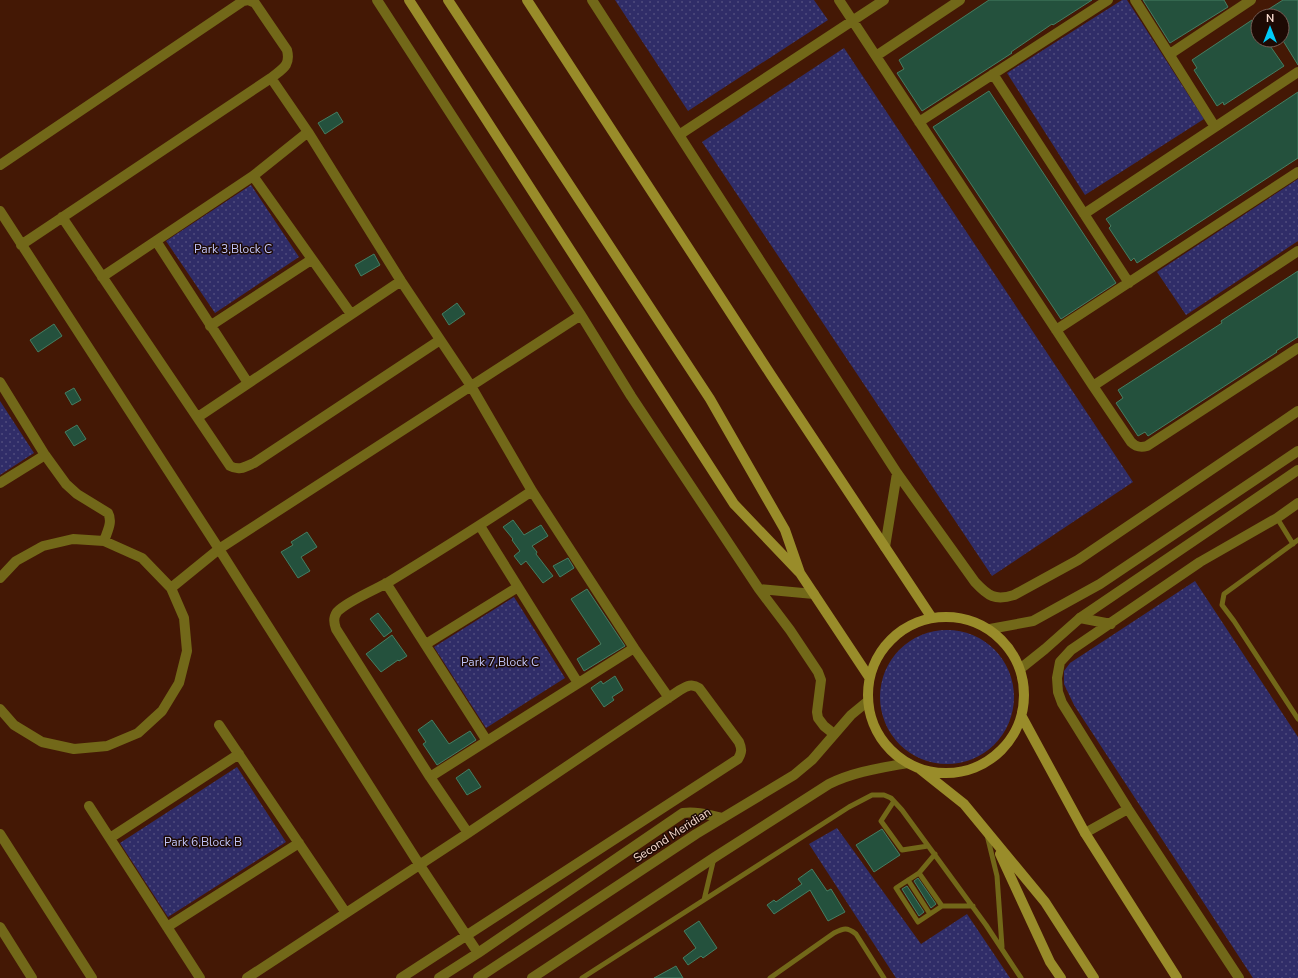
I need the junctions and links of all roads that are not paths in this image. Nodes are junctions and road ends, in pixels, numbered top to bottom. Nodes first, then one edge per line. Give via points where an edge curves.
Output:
1 (377, 0) edge
2 (409, 0) edge
3 (448, 0) edge
4 (527, 0) edge
5 (592, 0) edge
6 (839, 0) edge
7 (884, 0) edge
8 (960, 0) edge
9 (1108, 0) edge
10 (1135, 0) edge
11 (1251, 0) edge
12 (1239, 3) edge
13 (853, 21) junction
14 (1170, 54) junction
15 (876, 56) junction
16 (1298, 72) edge
17 (993, 74) junction
18 (271, 78) junction
19 (919, 122) junction
20 (1215, 127) junction
21 (308, 132) junction
22 (679, 135) junction
23 (0, 165) edge
24 (1298, 172) edge
25 (253, 176) junction
26 (0, 211) edge
27 (1084, 214) junction
28 (62, 217) junction
29 (156, 241) junction
30 (21, 245) junction
31 (1298, 251) edge
32 (311, 260) junction
33 (102, 277) junction
34 (401, 281) junction
35 (1129, 282) junction
36 (350, 314) junction
37 (581, 315) junction
38 (210, 326) junction
39 (1056, 330) junction
40 (440, 340) junction
41 (1298, 348) edge
42 (0, 382) edge
43 (248, 383) junction
44 (471, 386) junction
45 (1093, 386) junction
46 (1298, 410) edge
47 (198, 417) junction
48 (1298, 451) edge
49 (45, 455) junction
50 (1298, 470) edge
51 (898, 473) junction
52 (0, 483) edge
53 (532, 491) junction
54 (1298, 503) edge
55 (1277, 518) junction
56 (480, 526) junction
57 (1298, 540) edge
58 (104, 541) junction
59 (1293, 544) junction
60 (885, 547) junction
61 (219, 549) junction
62 (800, 573) junction
63 (0, 578) edge
64 (386, 583) junction
65 (518, 587) junction
66 (171, 588) junction
67 (759, 589) junction
68 (814, 594) junction
69 (932, 618) junction
70 (1080, 618) junction
71 (1111, 624) junction
72 (990, 630) junction
73 (426, 644) junction
74 (634, 648) junction
75 (1020, 669) junction
76 (869, 677) junction
77 (578, 683) junction
78 (669, 698) junction
79 (868, 701) junction
80 (0, 709) edge
81 (1022, 717) junction
82 (1298, 719) edge
83 (219, 725) dead end
84 (834, 734) junction
85 (487, 741) junction
86 (239, 754) junction
87 (907, 763) junction
88 (919, 768) junction
89 (430, 777) junction
90 (894, 801) junction
91 (89, 806) dead end
92 (1128, 809) junction
93 (722, 818) junction
94 (985, 830) junction
95 (468, 833) junction
96 (1084, 833) junction
97 (0, 834) edge
98 (110, 838) junction
99 (994, 841) junction
100 (299, 843) junction
101 (928, 846) junction
102 (934, 854) junction
103 (715, 857) junction
104 (419, 864) junction
105 (919, 873) junction
106 (908, 880) junction
107 (704, 900) junction
108 (942, 906) junction
109 (973, 906) junction
110 (346, 913) junction
111 (930, 914) junction
112 (0, 927) edge
113 (167, 927) junction
114 (467, 936) junction
115 (1002, 948) junction
116 (478, 954) junction
117 (32, 978) edge
118 (92, 978) edge
119 (200, 978) edge
120 (247, 978) edge
121 (401, 978) edge
122 (439, 978) edge
123 (478, 978) edge
124 (532, 978) edge
125 (582, 978) edge
126 (770, 978) edge
127 (884, 978) edge
128 (1021, 978) edge
129 (1061, 978) edge
130 (1094, 978) edge
131 (1177, 978) edge
132 (1239, 978) edge

1 - 37 street
2 - 62 main road via 734,504
3 - 62 main road via 710,399 785,530
4 - 60 main road via 770,375
5 - 22 street
6 - 13 street
7 - 13 street
8 - 15 street
9 - 17 street
10 - 14 street
11 - 12 street
12 - 14 street
13 - 15 street
13 - 22 street
14 - 20 street
15 - 19 street
16 - 20 street
17 - 19 street
17 - 27 street
18 - 21 street
18 - 23 street via 285,66 289,58 287,50 255,3 243,1
18 - 28 street
19 - 39 street
20 - 27 street
21 - 25 street
21 - 34 street
22 - 51 street
24 - 35 street
25 - 29 street
25 - 32 street
26 - 30 street
27 - 35 street
28 - 30 street
28 - 33 street
29 - 33 street
29 - 38 street
30 - 61 street
31 - 45 street
32 - 36 street
32 - 38 street
33 - 47 street
34 - 36 street
34 - 40 street
35 - 39 street
36 - 43 street
37 - 44 street
37 - 67 street via 631,396
38 - 43 street
39 - 45 street
40 - 44 street
40 - 47 street via 254,463 239,469 230,466
41 - 45 street via 1141,448 1131,442
42 - 49 street
43 - 47 street
44 - 53 street
44 - 61 street
46 - 51 street via 1078,560 1004,598 994,598 975,582
48 - 72 street via 1100,584 1033,620
49 - 52 street
49 - 58 street via 66,484 108,513 110,522
50 - 70 street
51 - 60 street
53 - 56 street
53 - 74 street
54 - 55 street
55 - 59 lane
55 - 71 street via 1200,562
56 - 64 street
56 - 65 street
57 - 59 lane
58 - 63 street via 73,539 43,546 16,561
58 - 66 street via 142,558
59 - 82 lane via 1224,594 1222,605
60 - 69 main road
61 - 66 street
61 - 104 street
62 - 68 main road
64 - 73 street
64 - 89 street via 342,608 333,622
65 - 73 street
65 - 77 street
66 - 80 street via 184,618 187,651 179,683 162,711 138,733 107,746 74,749 42,742 14,725
67 - 68 street
67 - 84 street via 818,672 821,680 816,712 824,726
68 - 76 main road
69 - 72 main road via 952,617 973,621
69 - 76 main road via 912,624 888,642 877,658
70 - 71 street
70 - 75 street
71 - 92 street via 1071,650 1060,662 1058,692 1062,703
72 - 75 main road via 1010,649
73 - 85 street
74 - 77 street
74 - 78 street
75 - 81 main road via 1024,684
76 - 79 main road
77 - 85 street
78 - 95 street
78 - 114 street via 688,685 700,688 739,742 742,753 738,759
79 - 84 street, Second Meridian
79 - 87 main road via 876,731 884,743
81 - 88 main road via 1008,746 992,760 970,769 946,773
81 - 96 main road
83 - 86 street
84 - 93 street, Second Meridian via 805,767
85 - 89 street
86 - 98 street
86 - 100 street
87 - 88 main road
87 - 103 street via 842,777
88 - 94 main road via 964,804
89 - 95 street
90 - 101 lane
90 - 101 lane via 881,821 902,850
90 - 107 lane via 872,794
91 - 98 street
92 - 96 street
92 - 132 street
93 - 116 street via 700,813 683,813
93 - 123 street, Second Meridian
94 - 99 main road
94 - 115 lane via 997,876
95 - 104 street
96 - 131 main road
97 - 118 street
98 - 113 street
99 - 129 main road via 1050,962
99 - 130 main road via 1045,902
100 - 110 street
100 - 113 street
101 - 102 lane
102 - 105 lane
102 - 109 lane
103 - 107 lane
103 - 124 street
104 - 110 street
104 - 114 street
105 - 106 lane
105 - 108 lane
106 - 111 lane
106 - 111 lane via 896,888 918,922
107 - 125 lane
108 - 109 lane
108 - 111 lane
109 - 115 lane
110 - 120 street
112 - 117 street
113 - 119 street
114 - 116 street
114 - 121 street
115 - 128 lane
116 - 122 street
126 - 127 lane via 842,929 849,929 856,934

